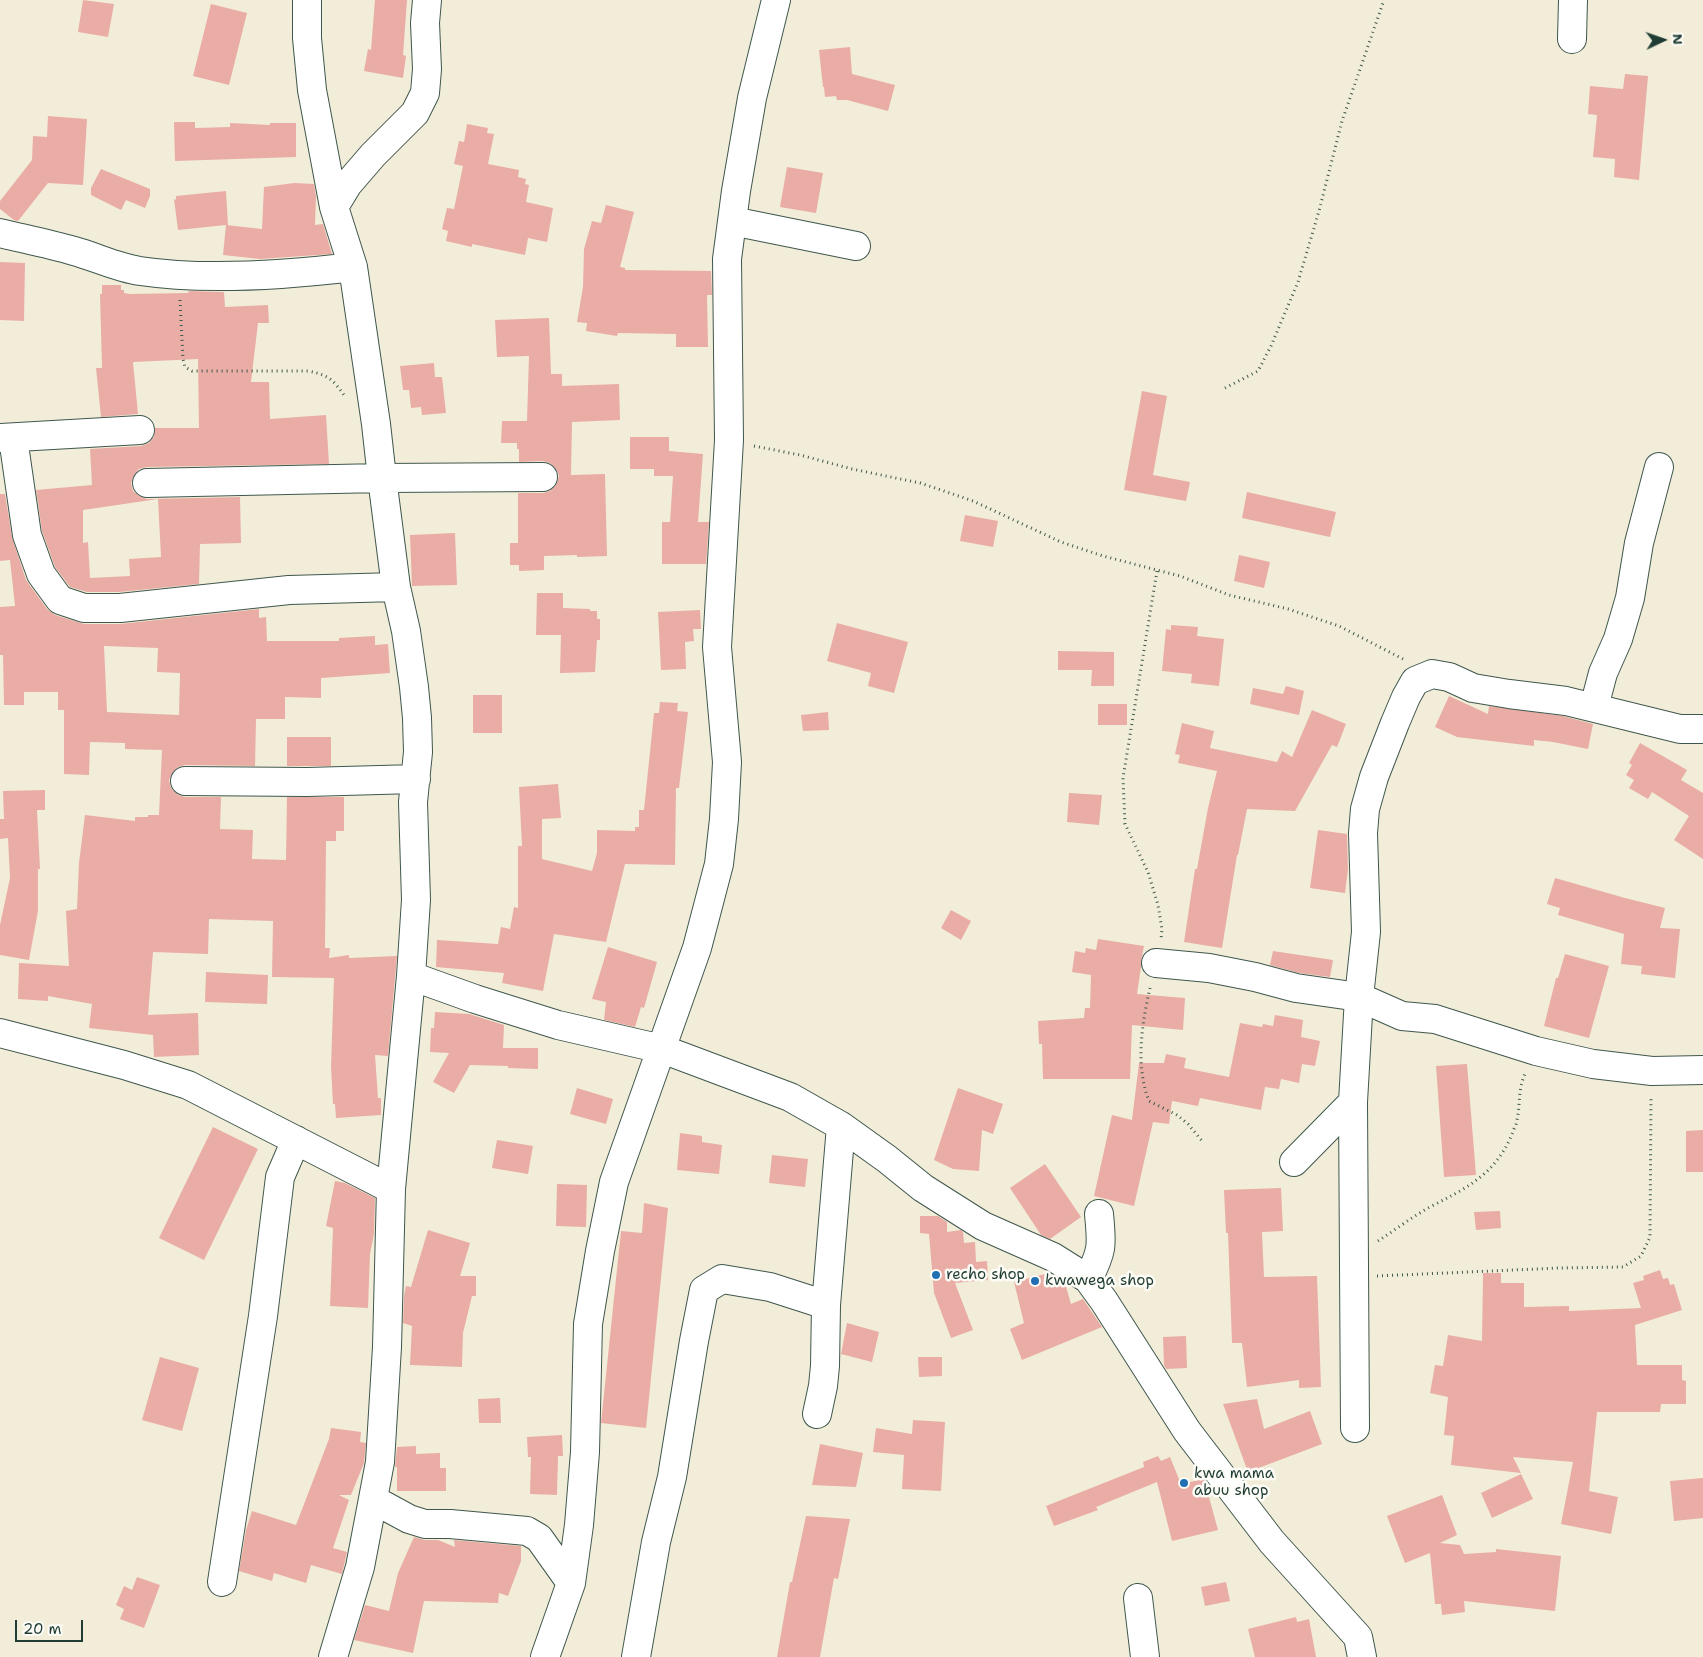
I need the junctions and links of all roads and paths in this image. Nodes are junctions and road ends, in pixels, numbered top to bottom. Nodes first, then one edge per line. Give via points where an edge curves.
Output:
1 (307, 0) edge
2 (427, 0) edge
3 (776, 0) edge
4 (1384, 0) edge
5 (1573, 0) edge
6 (1572, 39) dead end
7 (334, 207) junction
8 (732, 221) junction
9 (0, 232) edge
10 (856, 246) dead end
11 (353, 267) junction
12 (179, 275) junction
13 (1225, 388) dead end
14 (347, 399) dead end
15 (140, 430) dead end
16 (6, 438) edge
17 (729, 440) junction
18 (1659, 467) dead end
19 (543, 477) dead end
20 (382, 478) junction
21 (146, 483) dead end
22 (1157, 571) junction
23 (396, 587) junction
24 (1432, 674) junction
25 (1594, 707) junction
26 (1703, 728) edge
27 (416, 779) junction
28 (186, 781) dead end
29 (1156, 963) junction
30 (411, 976) junction
31 (1359, 997) junction
32 (0, 1033) edge
33 (662, 1049) junction
34 (1536, 1051) junction
35 (1703, 1070) edge
36 (1652, 1071) junction
37 (1353, 1102) junction
38 (840, 1126) junction
39 (296, 1140) junction
40 (1202, 1142) dead end
41 (1294, 1162) dead end
42 (391, 1189) junction
43 (1099, 1214) dead end
44 (1374, 1244) dead end
45 (1372, 1277) dead end
46 (1088, 1279) junction
47 (826, 1305) junction
48 (817, 1414) dead end
49 (1355, 1428) dead end
50 (374, 1500) junction
51 (222, 1582) dead end
52 (571, 1583) junction
53 (1138, 1598) dead end
54 (333, 1657) edge
55 (545, 1657) edge
56 (636, 1657) edge
57 (1145, 1657) edge
58 (1362, 1657) edge

1 - 7 street via 312,90
2 - 7 street via 425,93 415,113 348,184
3 - 8 street via 752,98
4 - 13 path via 1342,122 1298,282 1258,371
5 - 6 street
7 - 11 street
8 - 10 street
8 - 17 street via 727,259
9 - 12 street via 74,250 138,271
11 - 12 street via 305,273
11 - 20 street
12 - 14 path via 185,367 192,371 323,373
15 - 16 street
16 - 23 street via 27,535 41,574 60,600 84,608 120,608 289,590
17 - 22 path via 920,483 973,501 1061,542
17 - 33 street via 717,647 727,762 724,819 719,864 697,948
18 - 25 street via 1639,543 1630,598
19 - 20 street
20 - 21 street
20 - 23 street
22 - 24 path via 1339,626
22 - 29 path via 1123,778 1125,824 1148,872 1158,905 1162,929
23 - 27 street via 416,702
24 - 25 street via 1449,677 1473,688
24 - 31 street via 1416,681 1406,697 1374,777 1365,809 1366,932
25 - 26 street via 1680,729
27 - 28 street
27 - 30 street via 413,802 416,900
29 - 31 street via 1209,968 1296,988
29 - 40 path via 1144,1014 1143,1086 1149,1100 1177,1115
30 - 33 street via 558,1025
30 - 42 street
31 - 34 street via 1402,1016 1435,1019
31 - 37 street
32 - 39 street via 188,1085
33 - 38 street via 790,1097
33 - 52 street via 614,1182 600,1251 588,1324 585,1452
34 - 36 street via 1593,1064
34 - 44 path via 1522,1081 1516,1124 1491,1167 1464,1190 1428,1208
35 - 36 street
36 - 45 path via 1650,1237 1641,1256 1623,1267
37 - 41 street
37 - 49 street
38 - 46 street via 924,1188 983,1226 1053,1257
38 - 47 street
39 - 42 street
39 - 51 street via 280,1177 263,1316
42 - 50 street via 384,1418
43 - 46 street via 1102,1242
46 - 58 street via 1187,1431 1272,1542 1358,1637
47 - 48 street via 825,1366
47 - 56 street via 770,1287 722,1279 704,1290 672,1477 656,1542
50 - 52 street via 409,1519 426,1524 526,1531 539,1538
50 - 54 street via 360,1567
52 - 55 street
53 - 57 street

